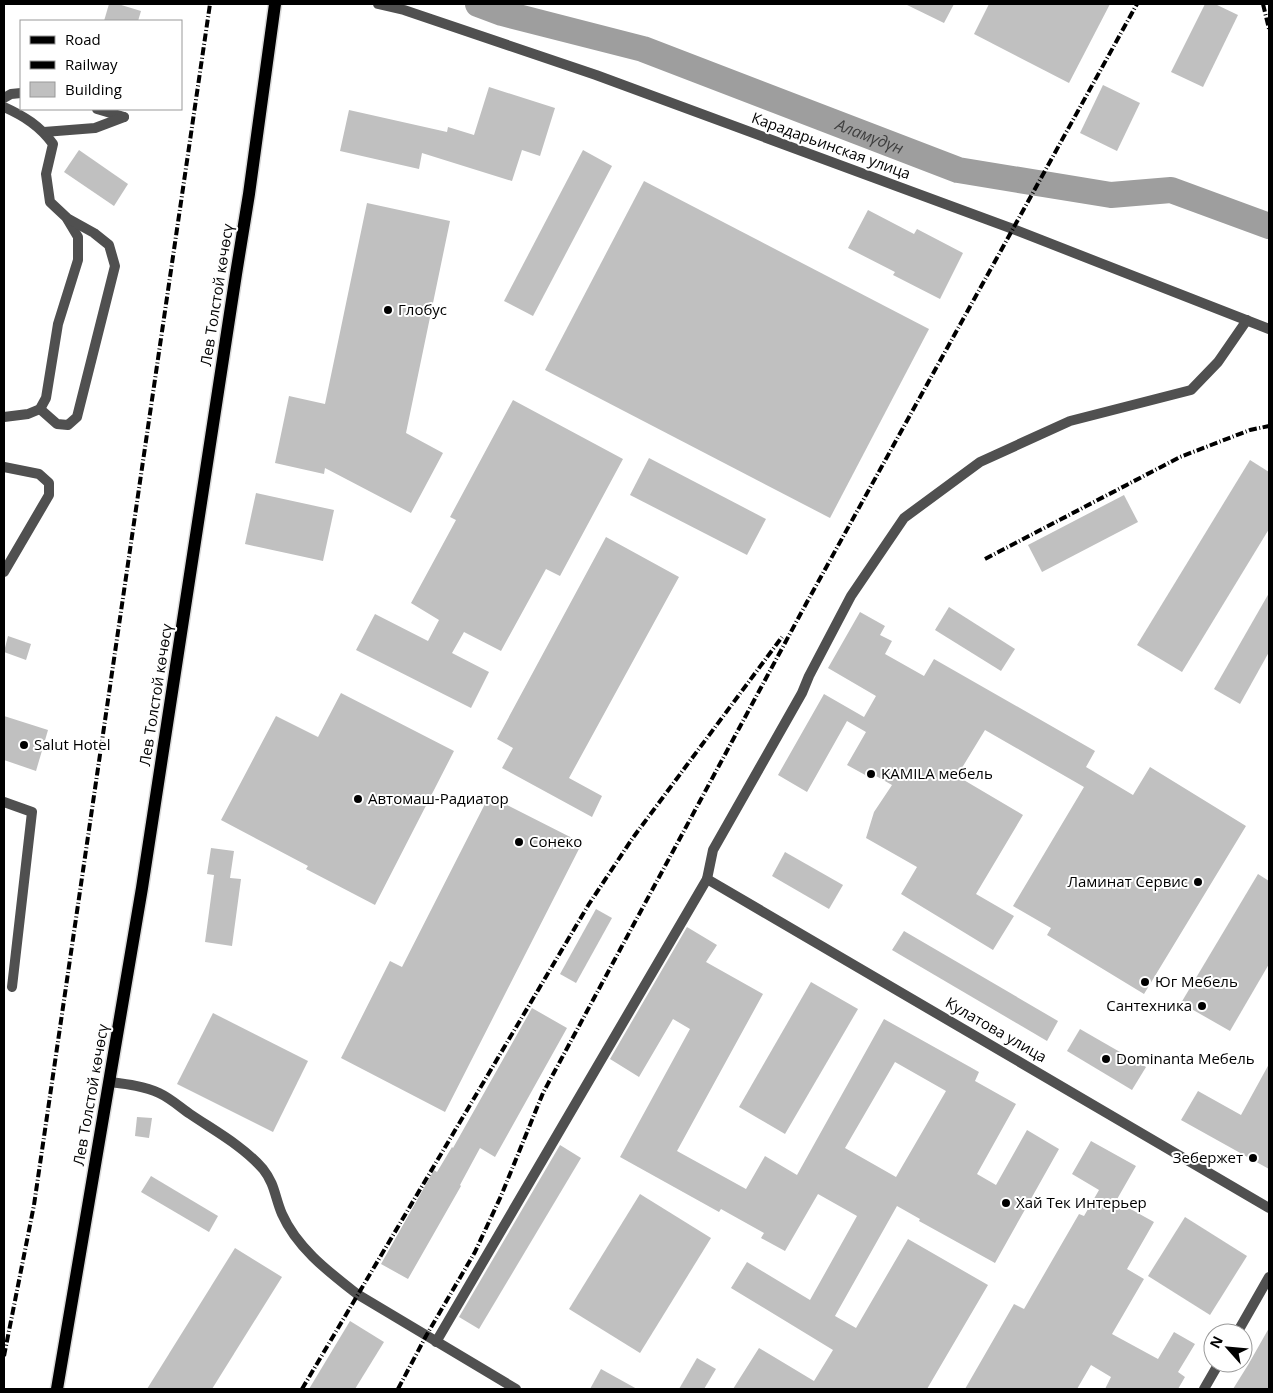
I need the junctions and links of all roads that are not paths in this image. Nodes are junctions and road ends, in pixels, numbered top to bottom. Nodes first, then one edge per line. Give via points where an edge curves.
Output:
1 (275, 4) edge
2 (378, 4) edge
3 (20, 93) edge
4 (4, 98) edge
5 (4, 107) edge
6 (100, 110) edge
7 (44, 132) junction
8 (66, 218) junction
9 (1247, 320) junction
10 (1269, 329) edge
11 (40, 409) junction
12 (4, 416) edge
13 (4, 466) edge
14 (4, 572) edge
15 (4, 802) edge
16 (707, 879) junction
17 (12, 987) dead end
18 (110, 1082) junction
19 (1269, 1208) edge
20 (1269, 1277) edge
21 (1242, 1323) edge
22 (436, 1342) junction
23 (1213, 1373) edge
24 (57, 1389) edge
25 (516, 1389) edge
26 (1204, 1389) edge

1 - 18 main road, Лев Толстой көчөсү via 249,194
2 - 9 street, Карадарьинская улица via 596,75 1013,229
3 - 4 street
5 - 7 street via 22,115
6 - 7 street via 124,117 95,128
7 - 8 street via 53,144 46,174 50,202
8 - 11 street via 78,237 78,260 58,324 46,398
8 - 11 street via 109,245 115,266 77,417 68,425 57,424
9 - 10 street, Карадарьинская улица
9 - 16 street via 1218,362 1190,390 1070,421 980,462 904,518 851,596 802,693 713,850
11 - 12 street via 28,414
13 - 14 street via 39,474 49,483 49,495
15 - 17 street via 32,812
16 - 19 street, Кулатова улица
16 - 22 street
18 - 22 street via 159,1093 243,1150 274,1185 281,1213 304,1248 357,1294
18 - 24 main road, Лев Толстой көчөсү
20 - 21 street
22 - 25 street
23 - 26 street

